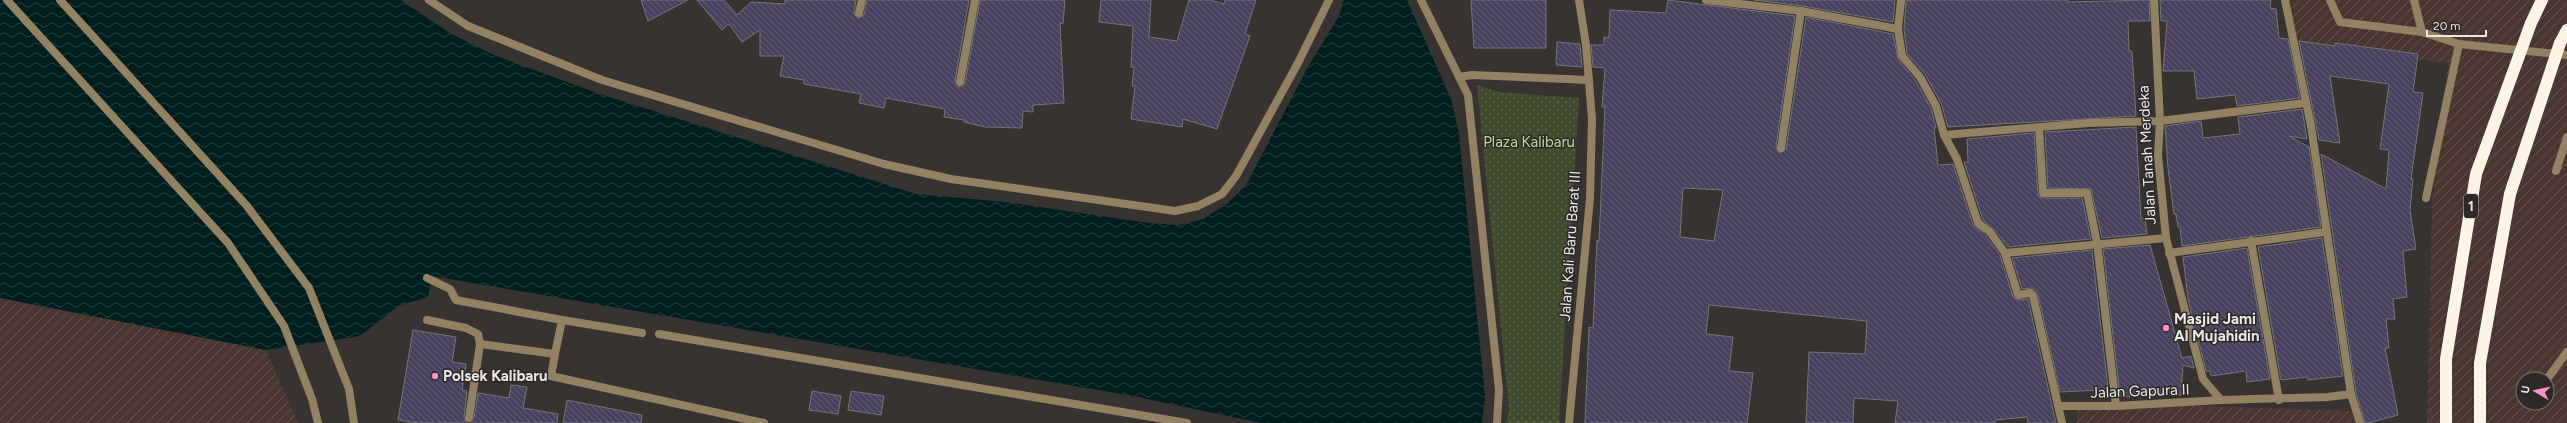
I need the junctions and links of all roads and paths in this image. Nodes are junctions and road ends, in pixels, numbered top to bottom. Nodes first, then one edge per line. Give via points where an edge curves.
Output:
1 (7, 0) edge
2 (60, 0) edge
3 (429, 0) edge
4 (862, 0) edge
5 (975, 0) edge
6 (1328, 0) edge
7 (1421, 0) edge
8 (1579, 0) edge
9 (1706, 0) edge
10 (1901, 0) edge
11 (2154, 0) edge
12 (2285, 0) edge
13 (2330, 0) edge
14 (2414, 0) edge
15 (2542, 0) edge
16 (1801, 11) junction
17 (859, 13) dead end
18 (1898, 29) junction
19 (2567, 30) edge
20 (2422, 32) junction
21 (2459, 44) junction
22 (2567, 55) edge
23 (1459, 77) junction
24 (1589, 80) junction
25 (960, 82) dead end
26 (2304, 103) junction
27 (2160, 121) junction
28 (2039, 127) junction
29 (1944, 135) junction
30 (2567, 137) edge
31 (1781, 148) dead end
32 (2556, 171) dead end
33 (2426, 198) dead end
34 (2325, 232) junction
35 (2166, 238) junction
36 (2251, 241) junction
37 (2097, 243) junction
38 (2005, 253) junction
39 (2169, 253) junction
40 (427, 278) dead end
41 (427, 320) dead end
42 (562, 320) junction
43 (642, 333) dead end
44 (659, 334) dead end
45 (480, 344) junction
46 (2567, 352) edge
47 (555, 354) junction
48 (2553, 371) edge
49 (2351, 394) junction
50 (2221, 400) junction
51 (2279, 400) junction
52 (2060, 406) junction
53 (2116, 406) junction
54 (469, 418) dead end
55 (720, 419) edge
56 (318, 423) edge
57 (354, 423) edge
58 (764, 423) edge
59 (1187, 423) edge
60 (1497, 423) edge
61 (1569, 423) edge
62 (2062, 423) edge
63 (2360, 423) edge
64 (2446, 423) edge
65 (2480, 423) edge

1 - 56 street via 228,243 284,326 312,399
2 - 57 street via 247,206 309,288 349,389
3 - 6 street via 468,26 602,80 884,164 951,179 1175,212 1198,206 1222,194 1236,176 1298,63
4 - 17 street
5 - 25 street
7 - 23 street
8 - 24 street, Jalan Kali Baru Barat III
9 - 16 street
10 - 18 street
11 - 27 street, Jalan Tanah Merdeka
12 - 26 street
13 - 20 street via 2340,22
14 - 20 street
15 - 64 highway, 1, bridge via 2531,23 2476,174 2446,359
16 - 18 street
16 - 31 street
18 - 29 street via 1902,56 1920,77 1936,106
19 - 65 highway, bridge via 2560,43 2510,194 2480,363
20 - 21 street
21 - 22 street
21 - 33 street
23 - 24 street via 1472,75
23 - 60 street via 1468,95 1499,390
24 - 61 street, Jalan Kali Baru Barat III via 1592,118 1590,198
26 - 27 street
26 - 34 street via 2311,126
27 - 28 street
27 - 35 street, Jalan Tanah Merdeka via 2158,154
28 - 29 street
28 - 37 street via 2043,193 2087,193
29 - 38 street via 1957,159 1978,223 1990,232
30 - 32 street
34 - 36 street
34 - 49 street
35 - 37 street
35 - 39 street, Jalan Tanah Merdeka
36 - 39 street
36 - 51 street
37 - 38 street
37 - 53 street
38 - 52 street via 2017,293 2030,293 2034,296
39 - 50 street, Jalan Tanah Merdeka via 2203,379
40 - 42 street via 450,289 456,300
41 - 45 street via 466,328 478,334
42 - 43 street
42 - 47 street
44 - 59 street
45 - 47 street
45 - 54 street
46 - 48 street
47 - 55 street via 551,376
49 - 51 street
49 - 63 street
50 - 51 street
50 - 53 street, Jalan Gapura II
52 - 53 street, Jalan Gapura II
52 - 62 street
55 - 58 street

